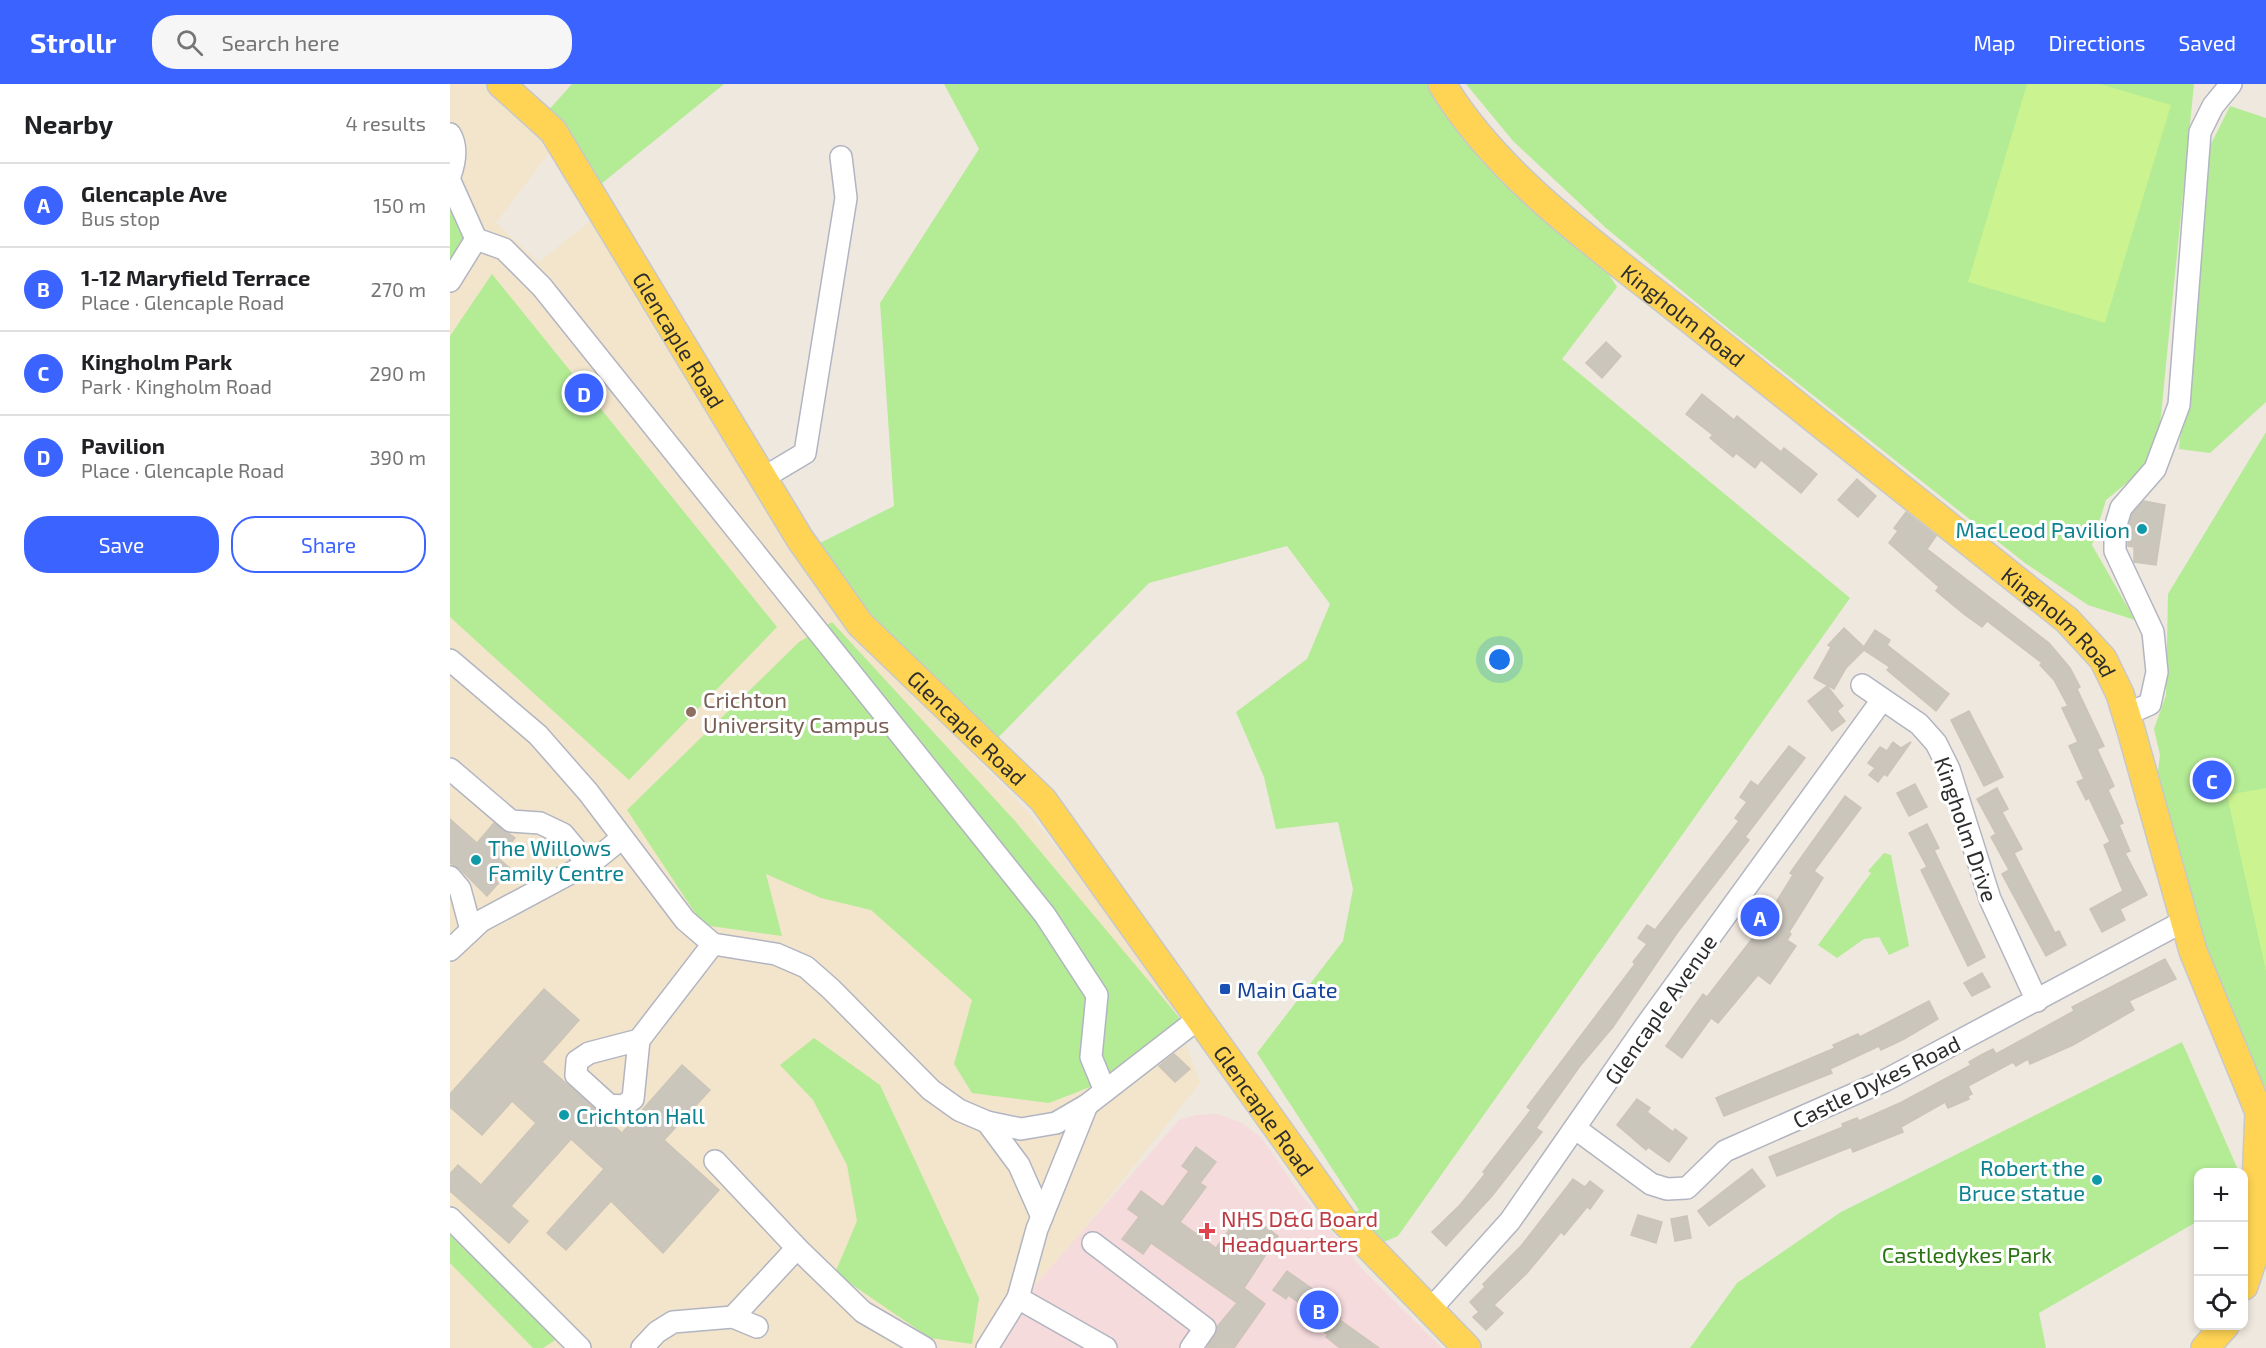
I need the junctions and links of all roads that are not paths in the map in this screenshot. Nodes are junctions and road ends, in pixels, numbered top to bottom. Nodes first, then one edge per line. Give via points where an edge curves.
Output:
1 (501, 84) edge
2 (1442, 84) edge
3 (2230, 84) edge
4 (450, 134) edge
5 (841, 157) dead end
6 (450, 176) edge
7 (450, 181) edge
8 (476, 239) junction
9 (450, 281) edge
10 (763, 478) junction
11 (450, 660) edge
12 (1862, 685) dead end
13 (1882, 700) junction
14 (2127, 714) junction
15 (450, 769) edge
16 (622, 838) junction
17 (588, 864) junction
18 (450, 877) edge
19 (2186, 920) junction
20 (471, 930) junction
21 (713, 944) junction
22 (450, 950) edge
23 (2037, 1001) junction
24 (1198, 1019) junction
25 (639, 1040) dead end
26 (1105, 1091) junction
27 (1087, 1105) junction
28 (987, 1122) junction
29 (1576, 1129) junction
30 (715, 1161) dead end
31 (1042, 1217) junction
32 (450, 1218) edge
33 (1093, 1243) dead end
34 (797, 1248) junction
35 (2247, 1276) edge
36 (1018, 1298) junction
37 (1429, 1311) junction
38 (733, 1317) junction
39 (757, 1327) dead end
40 (2221, 1330) edge
41 (580, 1348) edge
42 (642, 1348) edge
43 (925, 1348) edge
44 (987, 1348) edge
45 (1106, 1348) edge
46 (1191, 1348) edge
47 (1467, 1348) edge
48 (2205, 1348) edge

1 - 10 main road, Glencaple Road via 553,131
2 - 14 main road, Kingholm Road via 1497,156 1582,233 2067,620 2103,659
3 - 14 street via 2212,106 2200,132 2179,405 2155,469 2121,508 2115,528 2115,550 2153,632 2157,672 2150,704
4 - 6 street via 455,142 455,163
5 - 10 street via 846,198 806,453
7 - 8 street
8 - 9 street
8 - 26 street via 504,249 543,287 1045,915 1097,995 1091,1057
10 - 24 main road, Glencaple Road via 860,624 1043,800
11 - 16 street via 538,735
12 - 13 street, Kingholm Drive
13 - 23 street, Kingholm Drive via 1918,724 1936,743 1949,769 1990,899
13 - 29 street, Glencaple Avenue via 1644,1028
14 - 19 main road, Kingholm Road
15 - 17 street via 511,821 540,823 564,834
16 - 17 street
16 - 21 street via 685,920
17 - 20 street via 480,921
18 - 20 street via 460,889
19 - 23 street, Castle Dykes Road
19 - 35 main road, Kingholm Road via 2193,951 2259,1112 2253,1259
20 - 22 street
21 - 25 street
21 - 28 street via 776,954 806,967 931,1090 959,1110
23 - 29 street, Castle Dykes Road via 1886,1080 1725,1151 1687,1188 1667,1189 1651,1184
24 - 26 street
24 - 37 main road, Glencaple Road via 1343,1220
26 - 27 street
27 - 28 street via 1056,1124 1021,1130
27 - 31 street
28 - 31 street via 1019,1165
29 - 37 street, Glencaple Avenue via 1510,1221
30 - 34 street
31 - 36 street
32 - 41 street
33 - 46 street via 1205,1328
34 - 38 street
34 - 43 street via 863,1312
36 - 44 street
36 - 45 street
37 - 47 main road, Glencaple Road
38 - 39 street
38 - 42 street via 673,1322
40 - 48 main road

